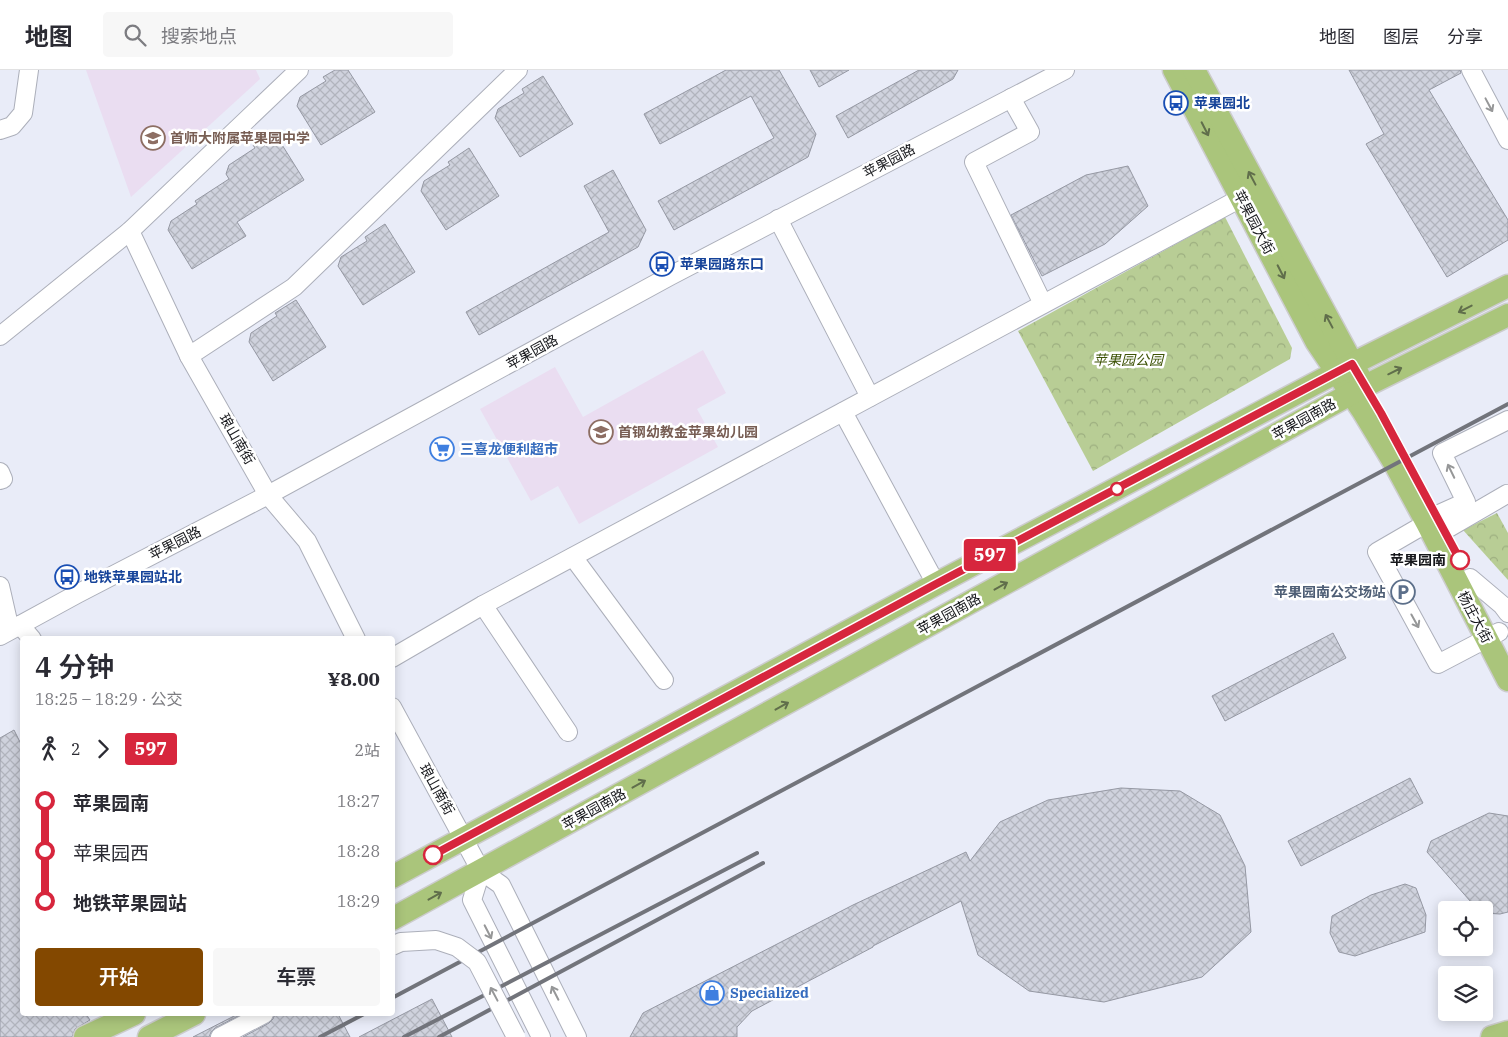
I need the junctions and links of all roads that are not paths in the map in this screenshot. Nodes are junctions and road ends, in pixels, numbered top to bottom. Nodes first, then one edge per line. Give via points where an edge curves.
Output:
1 (29, 70) edge
2 (299, 70) edge
3 (518, 70) edge
4 (1065, 70) edge
5 (1174, 70) edge
6 (1194, 70) edge
7 (1471, 70) edge
8 (1011, 98) junction
9 (0, 130) edge
10 (1508, 140) edge
11 (1241, 198) junction
12 (778, 219) junction
13 (130, 231) junction
14 (1508, 286) edge
15 (1043, 304) junction
16 (1508, 315) edge
17 (0, 336) edge
18 (189, 356) junction
19 (1345, 368) junction
20 (1358, 389) junction
21 (870, 397) junction
22 (843, 412) junction
23 (1508, 420) edge
24 (268, 495) junction
25 (1508, 495) edge
26 (1469, 508) junction
27 (1436, 523) junction
28 (573, 557) junction
29 (936, 584) junction
30 (0, 586) edge
31 (483, 606) junction
32 (10, 630) edge
33 (1500, 633) edge
34 (25, 636) edge
35 (354, 636) edge
36 (395, 656) edge
37 (664, 680) dead end
38 (1508, 680) edge
39 (395, 712) edge
40 (568, 732) dead end
41 (464, 838) junction
42 (481, 871) junction
43 (395, 875) edge
44 (395, 917) edge
45 (395, 945) edge
46 (130, 1016) edge
47 (190, 1016) edge
48 (260, 1016) edge
49 (1508, 1032) edge
50 (85, 1037) edge
51 (149, 1037) edge
52 (220, 1037) edge
53 (516, 1037) edge
54 (542, 1037) edge
55 (576, 1037) edge
56 (1492, 1037) edge

1 - 9 street via 23,113 12,126
2 - 13 street
3 - 18 street via 294,287
4 - 8 street, 苹果园路
5 -> 11 main road, 苹果园大街
19 -> 6 main road, 苹果园大街
7 -> 10 street
8 - 12 street, 苹果园路
8 - 15 street via 1030,132 974,162
11 - 15 street
11 -> 19 main road, 苹果园大街 via 1316,341
12 - 21 street
12 - 24 street, 苹果园路
13 - 17 street
13 - 18 street, 琅山南街
14 -> 19 main road, 苹果园南路
15 - 21 street
20 -> 16 main road, 苹果园南路
18 - 24 street, 琅山南街
19 - 20 main road, 杨庄大街
19 - 29 main road, 苹果园南路
20 - 27 main road, 杨庄大街 via 1395,464
42 -> 20 main road, 苹果园南路
21 - 22 street
22 - 28 street
22 - 29 street
26 -> 23 street via 1442,453
24 - 32 street, 苹果园路
24 - 35 street, 琅山南街 via 307,541
25 - 26 street
26 - 27 street
27 - 33 main road, 杨庄大街
27 - 33 main road, 杨庄大街
27 -> 33 street via 1377,552 1438,664
28 - 31 street
28 - 37 street
29 - 41 main road, 苹果园南路
30 - 32 street
31 - 36 street
31 - 40 street
32 - 34 street
33 - 38 main road, 杨庄大街
39 - 41 street, 琅山南街
41 - 42 street, 琅山南街
41 - 43 main road, 苹果园南路
44 -> 42 main road, 苹果园南路
42 -> 54 street via 472,900
55 -> 42 street via 500,886
53 -> 45 street, bridge via 477,962 457,947 436,940
46 - 50 main road
47 - 51 main road
48 - 52 street
49 - 56 main road

